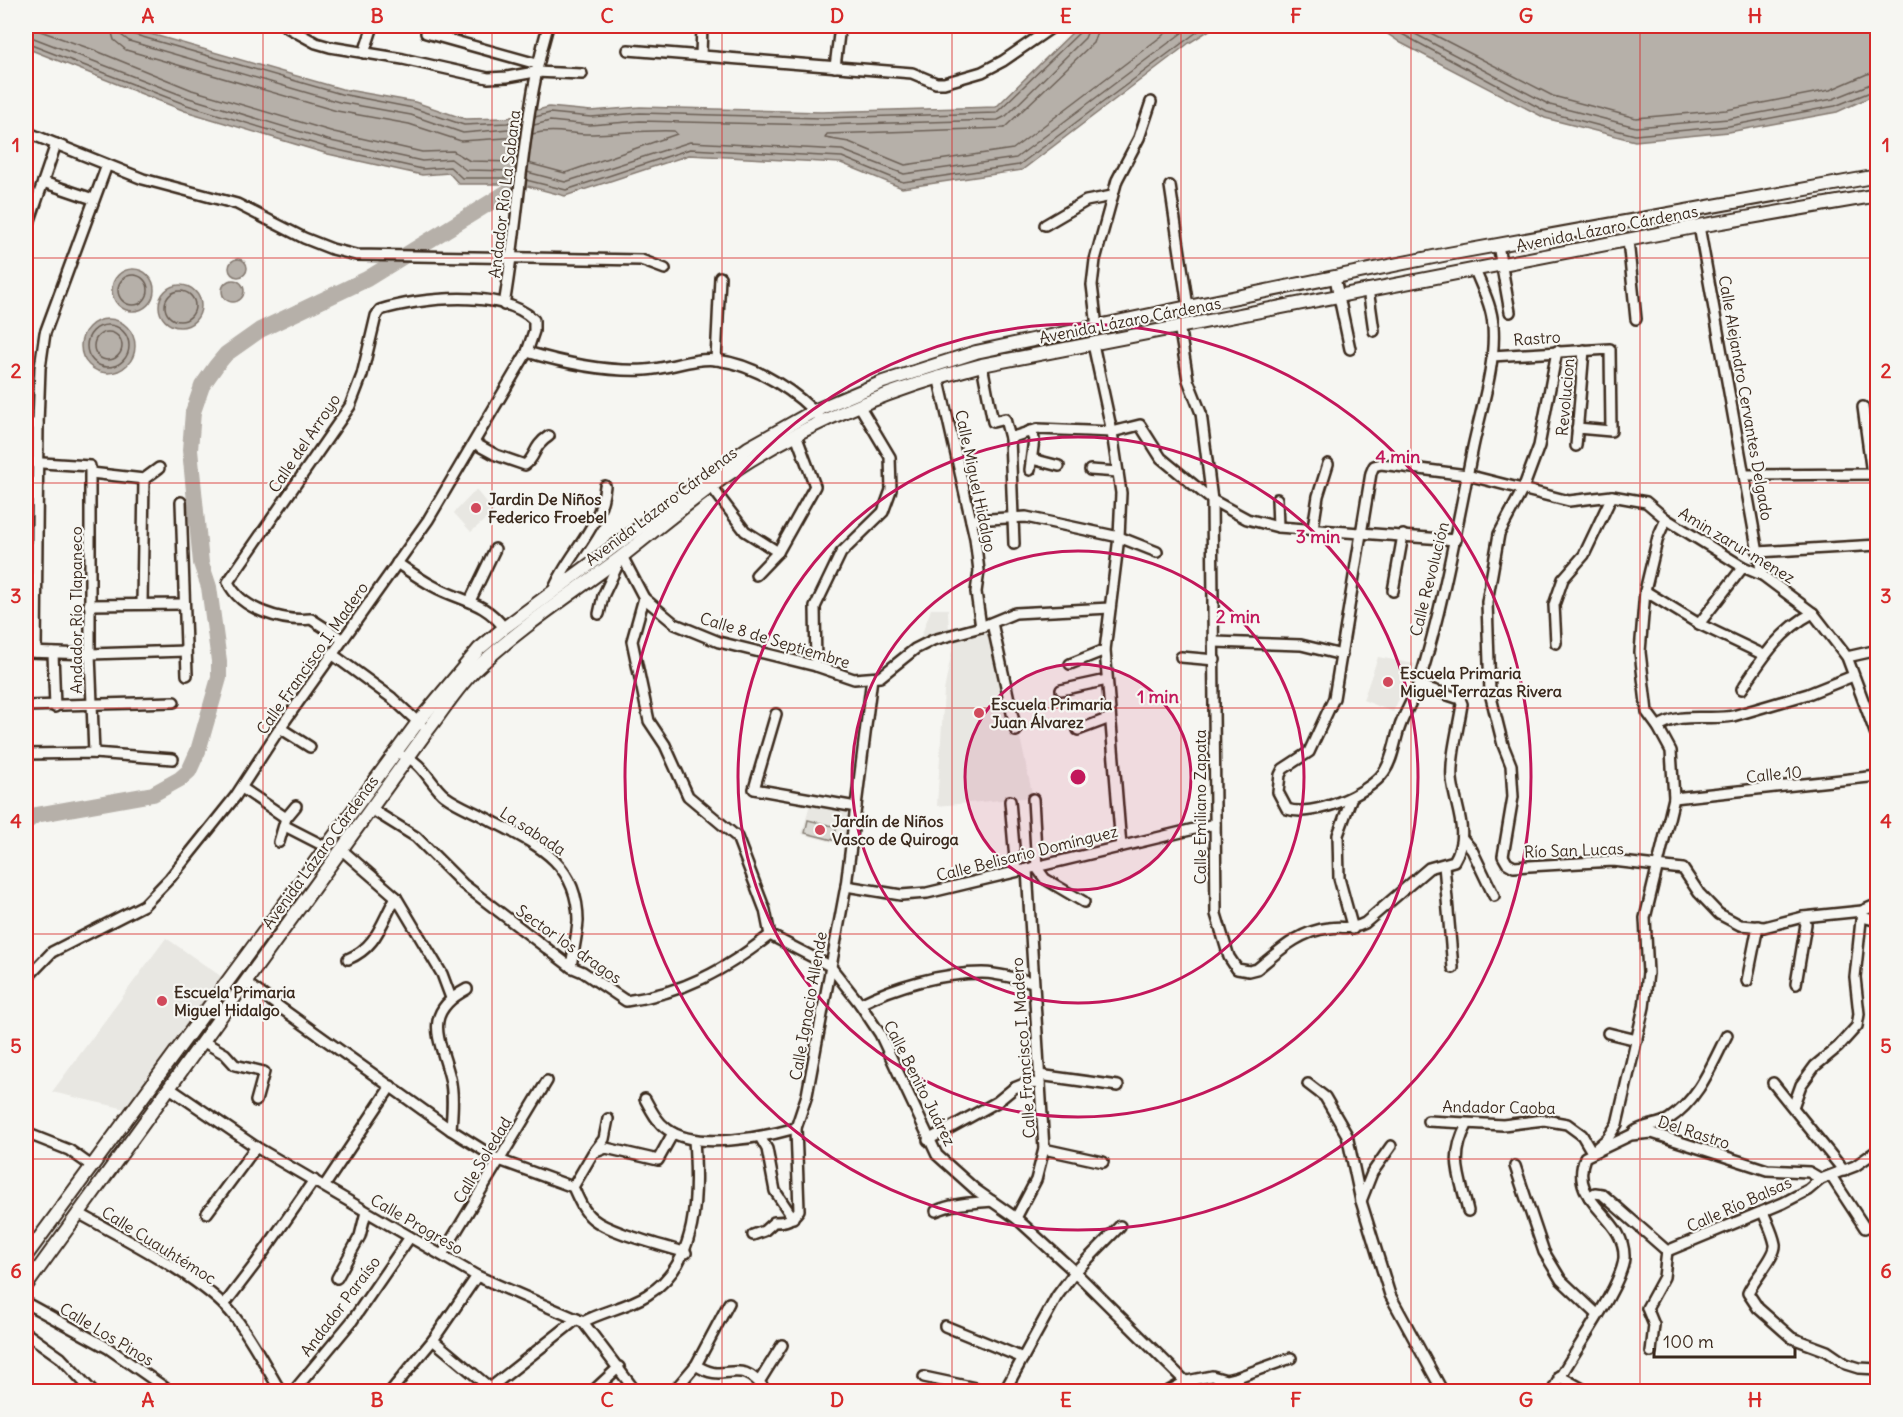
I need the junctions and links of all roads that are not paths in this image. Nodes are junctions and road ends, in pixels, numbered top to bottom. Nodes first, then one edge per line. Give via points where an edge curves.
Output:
1 (285, 26) edge
2 (372, 26) edge
3 (548, 26) edge
4 (702, 26) edge
5 (840, 26) edge
6 (1054, 26) edge
7 (426, 33) dead end
8 (628, 50) dead end
9 (364, 53) junction
10 (701, 55) junction
11 (835, 67) junction
12 (536, 68) junction
13 (582, 74) dead end
14 (1151, 102) dead end
15 (26, 132) edge
16 (56, 144) junction
17 (107, 165) junction
18 (1878, 176) edge
19 (1863, 179) junction
20 (44, 182) junction
21 (1170, 186) dead end
22 (1112, 196) junction
23 (1872, 196) edge
24 (93, 199) junction
25 (1045, 225) dead end
26 (1699, 226) junction
27 (26, 232) edge
28 (1570, 232) junction
29 (1628, 240) junction
30 (1498, 245) junction
31 (1574, 251) junction
32 (512, 257) junction
33 (1502, 265) junction
34 (665, 269) dead end
35 (1475, 270) junction
36 (720, 277) dead end
37 (1335, 278) junction
38 (1368, 289) junction
39 (1339, 295) junction
40 (504, 304) junction
41 (1188, 307) junction
42 (1510, 312) dead end
43 (1636, 319) dead end
44 (1179, 325) junction
45 (1097, 327) junction
46 (1374, 331) dead end
47 (1093, 344) junction
48 (1350, 349) dead end
49 (1584, 350) junction
50 (1557, 351) junction
51 (527, 352) junction
52 (1492, 356) junction
53 (716, 360) junction
54 (982, 365) junction
55 (938, 376) junction
56 (859, 405) junction
57 (1863, 407) dead end
58 (818, 416) junction
59 (26, 424) edge
60 (38, 424) junction
61 (1577, 428) junction
62 (1030, 431) junction
63 (1112, 432) junction
64 (796, 435) junction
65 (549, 436) dead end
66 (1010, 438) junction
67 (474, 443) junction
68 (1576, 446) dead end
69 (1032, 459) junction
70 (26, 462) edge
71 (39, 462) junction
72 (1328, 464) dead end
73 (1059, 466) dead end
74 (159, 468) dead end
75 (90, 470) junction
76 (1030, 470) dead end
77 (1090, 470) dead end
78 (1118, 472) junction
79 (1875, 474) edge
80 (1467, 475) junction
81 (1745, 475) junction
82 (144, 479) junction
83 (605, 486) dead end
84 (711, 486) junction
85 (1523, 489) junction
86 (1612, 496) junction
87 (1277, 499) dead end
88 (1212, 500) junction
89 (181, 502) dead end
90 (1013, 517) junction
91 (1666, 519) junction
92 (971, 520) junction
93 (1278, 527) junction
94 (1313, 528) junction
95 (1363, 532) junction
96 (1403, 535) junction
97 (1119, 537) junction
98 (1456, 540) junction
99 (1014, 544) dead end
100 (1878, 545) edge
101 (495, 549) dead end
102 (778, 552) junction
103 (1157, 552) dead end
104 (1758, 552) junction
105 (622, 556) junction
106 (397, 563) junction
107 (1743, 567) junction
108 (26, 575) edge
109 (36, 575) junction
110 (756, 575) dead end
111 (1761, 575) junction
112 (1393, 591) dead end
113 (1645, 591) junction
114 (551, 596) junction
115 (644, 598) junction
116 (470, 601) junction
117 (142, 604) junction
118 (184, 604) junction
119 (89, 605) junction
120 (1110, 608) junction
121 (1813, 613) junction
122 (599, 614) dead end
123 (992, 623) junction
124 (1699, 624) junction
125 (981, 627) junction
126 (504, 628) junction
127 (342, 639) junction
128 (1215, 642) junction
129 (1556, 643) dead end
130 (1105, 650) junction
131 (1878, 650) edge
132 (186, 651) junction
133 (26, 652) edge
134 (36, 652) junction
135 (53, 653) junction
136 (90, 654) junction
137 (332, 654) junction
138 (1342, 655) junction
139 (1764, 655) junction
140 (1181, 657) dead end
141 (1847, 657) junction
142 (1215, 660) junction
143 (1070, 664) dead end
144 (816, 666) junction
145 (187, 675) dead end
146 (1853, 676) junction
147 (872, 678) junction
148 (1107, 680) junction
149 (1418, 685) junction
150 (1742, 689) dead end
151 (1061, 690) dead end
152 (174, 702) dead end
153 (92, 705) junction
154 (26, 706) edge
155 (56, 707) junction
156 (776, 714) dead end
157 (1110, 718) junction
158 (418, 722) junction
159 (1658, 727) junction
160 (280, 728) junction
161 (1078, 730) dead end
162 (427, 731) junction
163 (1016, 731) dead end
164 (1878, 740) edge
165 (310, 747) dead end
166 (26, 753) edge
167 (94, 753) junction
168 (395, 753) junction
169 (409, 757) junction
170 (173, 759) dead end
171 (1878, 776) edge
172 (242, 788) junction
173 (1674, 798) junction
174 (1034, 799) dead end
175 (1351, 799) junction
176 (1010, 801) dead end
177 (296, 806) dead end
178 (856, 807) junction
179 (372, 809) junction
180 (286, 822) junction
181 (1215, 824) junction
182 (1462, 838) junction
183 (279, 842) dead end
184 (1121, 846) junction
185 (326, 847) junction
186 (342, 850) junction
187 (1444, 865) junction
188 (1656, 865) junction
189 (1032, 869) junction
190 (1016, 872) junction
191 (846, 886) junction
192 (1494, 896) dead end
193 (396, 897) junction
194 (1083, 902) dead end
195 (1876, 903) edge
196 (1862, 914) junction
197 (1803, 917) junction
198 (1878, 921) edge
199 (1761, 927) junction
200 (1353, 929) junction
201 (770, 935) junction
202 (348, 960) dead end
203 (830, 966) junction
204 (571, 967) junction
205 (1453, 968) dead end
206 (26, 980) edge
207 (1033, 981) junction
208 (1747, 981) dead end
209 (246, 983) junction
210 (1796, 984) dead end
211 (467, 989) dead end
212 (451, 998) junction
213 (860, 1004) junction
214 (1608, 1034) dead end
215 (1726, 1035) dead end
216 (1637, 1040) junction
217 (204, 1042) junction
218 (1039, 1079) junction
219 (547, 1080) dead end
220 (1773, 1083) dead end
221 (1308, 1084) dead end
222 (391, 1086) junction
223 (1118, 1086) dead end
224 (171, 1089) junction
225 (645, 1099) dead end
226 (256, 1101) dead end
227 (1793, 1107) junction
228 (608, 1119) dead end
229 (1428, 1121) dead end
230 (1467, 1125) junction
231 (796, 1128) junction
232 (451, 1130) junction
233 (26, 1133) edge
234 (673, 1133) junction
235 (1631, 1135) junction
236 (760, 1137) junction
237 (694, 1140) junction
238 (928, 1140) junction
239 (1391, 1146) dead end
240 (256, 1147) junction
241 (1044, 1149) junction
242 (1878, 1150) edge
243 (1592, 1152) junction
244 (593, 1153) junction
245 (499, 1160) junction
246 (1103, 1162) dead end
247 (1515, 1166) dead end
248 (93, 1167) junction
249 (1844, 1171) junction
250 (1831, 1176) junction
251 (314, 1179) junction
252 (1821, 1179) junction
253 (325, 1185) junction
254 (573, 1187) junction
255 (1589, 1197) junction
256 (992, 1201) junction
257 (1361, 1201) junction
258 (936, 1211) dead end
259 (1468, 1211) dead end
260 (366, 1212) junction
261 (1763, 1212) junction
262 (207, 1213) dead end
263 (80, 1214) junction
264 (796, 1214) junction
265 (1016, 1218) junction
266 (1120, 1226) dead end
267 (1865, 1228) dead end
268 (753, 1235) dead end
269 (410, 1237) junction
270 (1667, 1251) junction
271 (686, 1252) junction
272 (442, 1255) junction
273 (26, 1256) edge
274 (1075, 1272) junction
275 (477, 1276) junction
276 (337, 1278) dead end
277 (26, 1286) edge
278 (26, 1303) edge
279 (729, 1303) dead end
280 (224, 1305) junction
281 (1598, 1315) junction
282 (580, 1320) junction
283 (945, 1326) dead end
284 (26, 1333) edge
285 (433, 1340) junction
286 (782, 1345) dead end
287 (1651, 1352) dead end
288 (1023, 1358) junction
289 (1291, 1358) dead end
290 (696, 1365) junction
291 (620, 1366) junction
292 (1878, 1369) edge
293 (1559, 1376) junction
294 (924, 1377) dead end
295 (1187, 1381) junction
296 (759, 1382) junction
297 (490, 1390) edge
298 (93, 1392) edge
299 (171, 1392) edge
300 (281, 1392) edge
301 (293, 1392) edge
302 (390, 1392) edge
303 (592, 1392) edge
304 (636, 1392) edge
305 (673, 1392) edge
306 (767, 1392) edge
307 (994, 1392) edge
308 (1004, 1392) edge
309 (1167, 1392) edge
310 (1196, 1392) edge
311 (1443, 1392) edge
312 (1552, 1392) edge
313 (1588, 1392) edge

1 - 9 street via 316,43
2 - 9 street
3 - 12 street, Andador Río La Sabana
4 - 10 street
5 - 11 street
6 - 11 street via 1004,61 944,83 912,73
7 - 12 street
8 - 10 street
9 - 12 street via 488,78
10 - 11 street
12 - 13 street
12 - 32 street, Andador Río La Sabana
14 - 22 street
15 - 16 street
16 - 17 street
16 - 20 street
17 - 24 street
17 - 32 street via 237,204 304,238 356,255
18 - 19 main road, Avenida Lázaro Cárdenas
19 - 23 main road
19 - 28 main road, Avenida Lázaro Cárdenas
20 - 24 street
20 - 27 street
21 - 41 street
22 - 25 street via 1086,201
22 - 45 street via 1093,276
23 - 26 main road, Avenida Lázaro Cárdenas
24 - 60 street via 45,333
26 - 29 main road, Avenida Lázaro Cárdenas
26 - 81 street, Calle Alejandro Cervantes Delgado
28 - 30 main road, Avenida Lázaro Cárdenas
28 - 31 main road
29 - 31 main road, Avenida Lázaro Cárdenas
29 - 43 street
30 - 33 street
30 - 37 main road, Avenida Lázaro Cárdenas
31 - 33 main road, Avenida Lázaro Cárdenas
32 - 34 street via 641,260
32 - 40 street, Andador Río La Sabana
33 - 35 main road, Avenida Lázaro Cárdenas
33 - 42 street
35 - 38 main road, Avenida Lázaro Cárdenas
35 - 52 street, Calle Revolución via 1494,327
36 - 53 street
37 - 39 street
37 - 41 main road, Avenida Lázaro Cárdenas
38 - 39 main road, Avenida Lázaro Cárdenas
38 - 46 street
39 - 44 main road, Avenida Lázaro Cárdenas
39 - 48 street
40 - 51 street, Calle Francisco I. Madero via 534,320
40 - 127 street, Calle del Arroyo via 451,297 380,310 350,406 228,582 255,607 297,621 311,619
41 - 45 main road, Avenida Lázaro Cárdenas
44 - 47 main road, Avenida Lázaro Cárdenas
44 - 88 street, Calle Emiliano Zapata via 1188,380 1201,413
45 - 58 main road, Avenida Lázaro Cárdenas via 937,363 883,382
47 - 54 main road, Avenida Lázaro Cárdenas
47 - 63 street
49 - 50 street, Rastro
49 - 61 street, Revolucion
49 - 61 street via 1610,349 1611,431
50 - 52 street, Rastro
50 - 85 street via 1539,446
51 - 53 street via 626,370
51 - 67 street, Calle Francisco I. Madero
52 - 80 street, Calle Revolución
53 - 58 street via 767,378
54 - 55 main road, Avenida Lázaro Cárdenas
54 - 66 street via 993,422 1005,419
55 - 56 main road, Avenida Lázaro Cárdenas
55 - 92 street, Calle Miguel Hidalgo
56 - 58 main road, Avenida Lázaro Cárdenas
56 - 144 street via 890,457 891,490 884,512 841,553 815,607
57 - 79 street
58 - 64 main road, Avenida Lázaro Cárdenas
58 - 114 main road, Avenida Lázaro Cárdenas via 748,448
59 - 60 street
60 - 71 street
61 - 68 street, Revolucion
62 - 63 street
62 - 66 street
62 - 69 street via 1034,439
63 - 78 street
63 - 88 street via 1143,427 1161,458
64 - 84 main road, Avenida Lázaro Cárdenas
64 - 102 street via 814,486
65 - 67 street via 538,443 525,465
66 - 90 street
67 - 106 street, Calle Francisco I. Madero
69 - 73 street
69 - 76 street
70 - 71 street
71 - 75 street
71 - 109 street
72 - 94 street
74 - 82 street
75 - 82 street
75 - 119 street, Andador Río Tlapaneco
77 - 78 street
78 - 97 street
79 - 81 street
80 - 85 street, Amin zarur menez
80 - 95 street, Amin zarur menez via 1374,466
80 - 98 street, Calle Revolución
81 - 104 street, Calle Alejandro Cervantes Delgado
82 - 117 street
83 - 114 street via 597,520 561,571
84 - 102 street via 751,537
84 - 105 main road, Avenida Lázaro Cárdenas
85 - 86 street, Amin zarur menez via 1569,501
85 - 188 street, Río San Lucas via 1499,534 1487,602 1490,693 1511,765 1513,796 1503,856 1514,867 1613,861
86 - 91 street, Amin zarur menez via 1646,502
86 - 129 street via 1584,555 1563,579 1554,605
87 - 93 street
88 - 93 street via 1247,519
88 - 128 street, Calle Emiliano Zapata
89 - 118 street
90 - 92 street
90 - 97 street
90 - 99 street
91 - 107 street, Amin zarur menez
91 - 113 street
92 - 125 street, Calle Miguel Hidalgo via 979,571 976,592
93 - 94 street
94 - 95 street
95 - 96 street
95 - 138 street
96 - 98 street
96 - 112 street
97 - 103 street
97 - 120 street
98 - 149 street, Calle Revolución
100 - 104 street
101 - 116 street
102 - 110 street
104 - 111 street, Calle Alejandro Cervantes Delgado
105 - 115 street
105 - 122 street
105 - 162 main road, Avenida Lázaro Cárdenas via 524,628 476,669
106 - 116 street via 433,586
106 - 127 street, Calle Francisco I. Madero
107 - 111 street, Amin zarur menez
107 - 124 street
108 - 109 street
109 - 134 street
111 - 121 street, Amin zarur menez
113 - 124 street
113 - 159 street via 1640,652 1647,712
114 - 126 main road, Avenida Lázaro Cárdenas
115 - 144 street, Calle 8 de Septiembre via 675,624 719,642
115 - 201 street via 632,641 649,721 665,745 688,796 736,837 765,910
116 - 126 street via 494,614
117 - 118 street
117 - 119 street
118 - 132 street
119 - 136 street, Andador Río Tlapaneco
120 - 123 street via 1015,614
120 - 130 street
121 - 139 street via 1793,624
121 - 141 street, Amin zarur menez
123 - 125 street
123 - 163 street
124 - 139 street
125 - 147 street via 933,640 880,677
126 - 158 main road, Avenida Lázaro Cárdenas via 479,650
127 - 137 street, Calle Francisco I. Madero
128 - 138 street via 1301,645
128 - 142 street, Calle Emiliano Zapata
130 - 143 street
130 - 148 street
131 - 141 street
132 - 136 street
132 - 145 street
133 - 134 street
134 - 135 street
135 - 136 street
135 - 155 street
136 - 153 street, Andador Río Tlapaneco
137 - 158 street
137 - 160 street, Calle Francisco I. Madero
138 - 175 street, Calle Revolución via 1334,698 1316,738 1309,752 1283,769 1277,785 1287,808 1296,812
139 - 150 street
140 - 142 street
141 - 146 street, Amin zarur menez
142 - 181 street, Calle Emiliano Zapata
144 - 147 street, Calle 8 de Septiembre via 854,679
146 - 159 street via 1732,716 1668,720
146 - 164 street, Amin zarur menez
147 - 178 street, Calle Ignacio Allende
148 - 151 street
148 - 157 street
149 - 175 street, Calle Revolución via 1383,773
149 - 182 street via 1460,699 1452,778
152 - 153 street
153 - 155 street
153 - 167 street, Andador Río Tlapaneco
154 - 155 street
156 - 178 street via 754,789
157 - 161 street
157 - 184 street
158 - 162 street
158 - 168 main road, Avenida Lázaro Cárdenas
159 - 173 street via 1671,751
160 - 165 street
160 - 172 street, Calle Francisco I. Madero
162 - 169 main road, Avenida Lázaro Cárdenas
166 - 167 street
167 - 170 street
168 - 169 street
168 - 185 main road, Avenida Lázaro Cárdenas
169 - 179 main road, Avenida Lázaro Cárdenas
169 - 204 street, La sabada via 444,795 547,854 566,872 578,922
171 - 173 street, Calle 10
172 - 180 street
172 - 206 street, Calle Francisco I. Madero via 144,905 52,952
173 - 188 street
174 - 189 street, Calle Francisco I. Madero
175 - 200 street via 1338,835 1338,856 1339,878
176 - 190 street
177 - 180 street
178 - 191 street, Calle Ignacio Allende
179 - 186 main road, Avenida Lázaro Cárdenas
179 - 204 street, Sector los dragos via 416,837 463,884
180 - 183 street
180 - 185 street
181 - 184 street, Calle Belisario Domínguez
181 - 200 street, Calle Emiliano Zapata via 1216,914 1233,965 1249,971 1257,969 1299,935 1329,928
182 - 187 street via 1454,861
182 - 192 street
184 - 189 street, Calle Belisario Domínguez
185 - 248 main road, Avenida Lázaro Cárdenas
186 - 193 street
186 - 209 main road, Avenida Lázaro Cárdenas
187 - 200 street via 1429,868 1373,917
187 - 205 street
188 - 199 street via 1683,869 1699,894 1719,914 1740,925
188 - 216 street via 1645,918 1648,973
189 - 190 street, Calle Belisario Domínguez
189 - 194 street
189 - 207 street, Calle Francisco I. Madero
190 - 191 street, Calle Belisario Domínguez via 927,893 901,895
191 - 203 street, Calle Ignacio Allende
193 - 202 street via 371,945
193 - 212 street via 442,974
195 - 196 street
196 - 197 street
196 - 198 street
196 - 227 street via 1855,977 1857,1026 1815,1066
197 - 199 street
197 - 210 street via 1806,924
199 - 208 street
201 - 203 street, Calle Benito Juárez
201 - 204 street, Sector los dragos via 714,975 644,999 626,1001
203 - 213 street, Calle Benito Juárez
203 - 231 street, Calle Ignacio Allende via 807,1095
207 - 213 street via 969,974 908,984
207 - 218 street, Calle Francisco I. Madero
209 - 217 main road, Avenida Lázaro Cárdenas
209 - 222 street
211 - 212 street
212 - 232 street via 436,1027 436,1036 451,1080
213 - 238 street, Calle Benito Juárez via 880,1034
214 - 216 street
215 - 235 street via 1690,1104 1666,1121 1644,1125
216 - 243 street via 1617,1124
217 - 224 main road, Avenida Lázaro Cárdenas
217 - 226 street via 235,1065 264,1072
218 - 223 street
218 - 238 street via 1014,1088 997,1102
218 - 241 street, Calle Francisco I. Madero
219 - 245 street, Calle Soledad
220 - 227 street
221 - 257 street via 1325,1097 1347,1135
222 - 232 street
222 - 253 street
224 - 240 street, Calle Progreso
224 - 263 main road, Avenida Lázaro Cárdenas
225 - 234 street
227 - 249 street
228 - 244 street via 604,1139
229 - 230 street, Andador Caoba
230 - 243 street, Andador Caoba via 1544,1120 1567,1124 1582,1135
230 - 259 street via 1455,1158
231 - 236 street
231 - 264 street, Calle Ignacio Allende
232 - 245 street
233 - 248 street via 69,1150
234 - 237 street
234 - 244 street via 658,1160 606,1148
235 - 243 street, Del Rastro
235 - 252 street, Del Rastro via 1652,1133 1767,1170 1809,1172
236 - 237 street
236 - 264 street via 767,1149 775,1191
237 - 271 street via 697,1173
238 - 256 street, Calle Benito Juárez via 937,1155
239 - 257 street via 1372,1173
240 - 251 street, Calle Progreso
240 - 262 street
241 - 246 street
241 - 265 street, Calle Francisco I. Madero via 1036,1180
242 - 249 street
243 - 255 street via 1580,1169
244 - 254 street
245 - 254 street
245 - 272 street, Calle Soledad
247 - 281 street via 1544,1252 1561,1280
248 - 273 main road, Avenida Lázaro Cárdenas
249 - 250 street
250 - 252 street
250 - 267 street
251 - 253 street, Calle Progreso
251 - 280 street
252 - 261 street, Calle Río Balsas via 1808,1190
253 - 260 street, Calle Progreso
254 - 271 street via 592,1219
255 - 270 street via 1602,1194
255 - 281 street via 1618,1231 1624,1258
256 - 258 street via 949,1205
256 - 265 street, Calle Benito Juárez
257 - 311 street via 1390,1295
260 - 269 street, Calle Progreso
260 - 276 street via 360,1236
261 - 270 street, Calle Río Balsas
261 - 292 street via 1776,1245 1775,1254 1753,1280 1748,1293 1758,1308 1792,1338 1827,1351 1846,1364
263 - 277 main road, Avenida Lázaro Cárdenas
263 - 280 street, Calle Cuauhtémoc via 175,1269
264 - 268 street
265 - 274 street, Calle Benito Juárez
266 - 274 street
269 - 272 street, Calle Progreso
269 - 301 street, Andador Paraíso via 352,1321
270 - 287 street via 1664,1277 1647,1308 1654,1325
271 - 282 street via 664,1283 646,1296
272 - 275 street, Calle Progreso
274 - 288 street
274 - 295 street, Calle Benito Juárez
275 - 282 street, Calle Progreso
275 - 285 street
278 - 299 street, Calle Los Pinos via 108,1348
279 - 290 street
280 - 300 street, Calle Cuauhtémoc
281 - 293 street
282 - 291 street, Calle Progreso
282 - 297 street
283 - 288 street
284 - 298 street via 61,1358
285 - 297 street
285 - 302 street
286 - 296 street
288 - 308 street
289 - 295 street via 1226,1380 1212,1376
290 - 296 street via 718,1375 748,1372
290 - 305 street
291 - 303 street
291 - 304 street, Calle Progreso
293 - 312 street
293 - 313 street
294 - 307 street
295 - 309 street
295 - 310 street, Calle Benito Juárez
296 - 306 street

